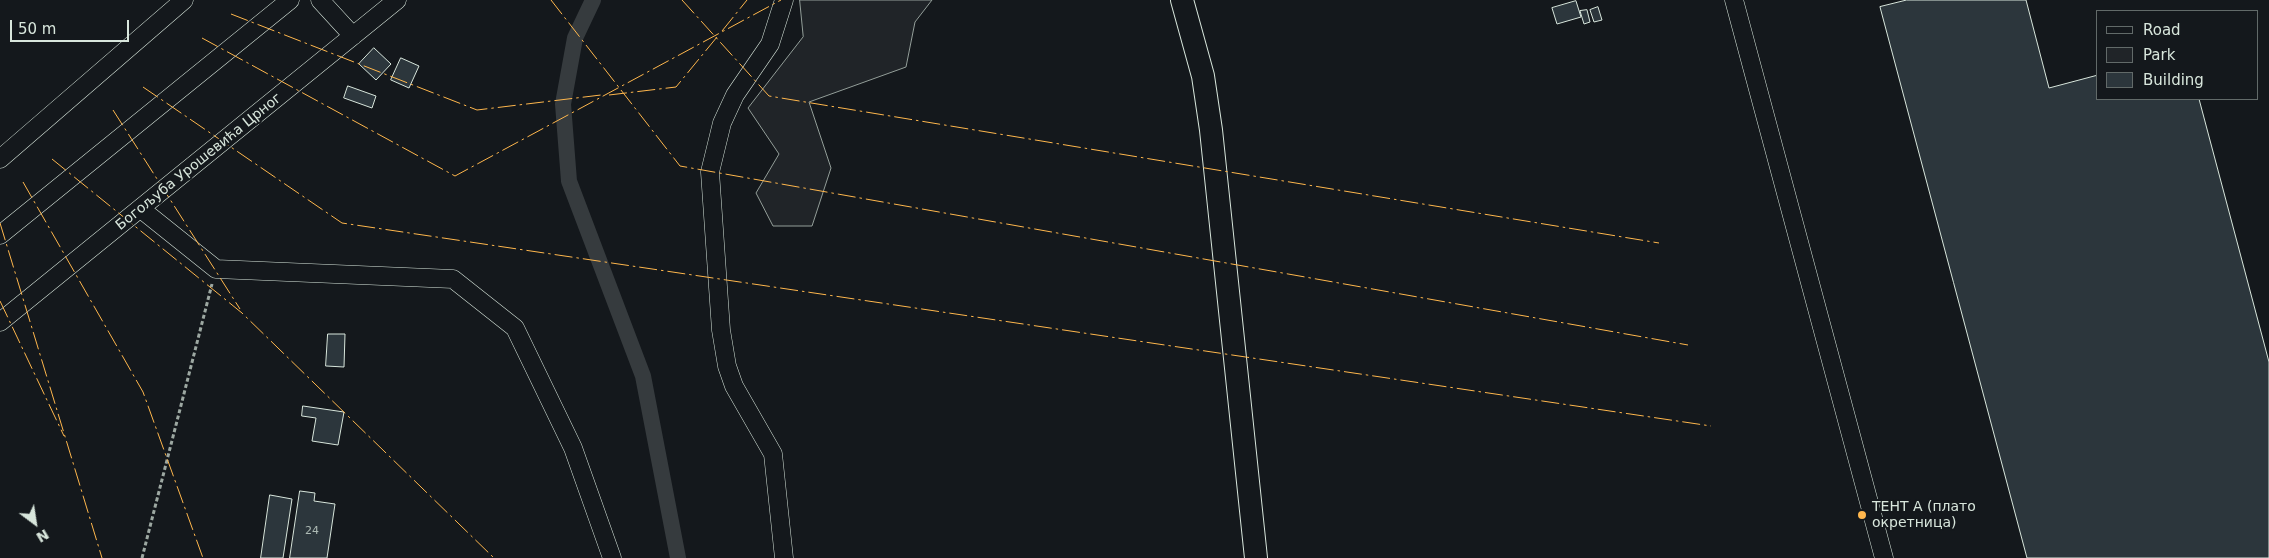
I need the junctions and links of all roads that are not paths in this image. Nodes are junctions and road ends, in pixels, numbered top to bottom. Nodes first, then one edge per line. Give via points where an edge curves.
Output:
1 (184, 0) edge
2 (290, 0) edge
3 (320, 0) edge
4 (397, 0) edge
5 (784, 0) edge
6 (1182, 0) edge
7 (1734, 0) edge
8 (353, 36) junction
9 (0, 159) edge
10 (141, 209) junction
11 (0, 235) edge
12 (0, 322) edge
13 (612, 558) edge
14 (784, 558) edge
15 (1256, 558) edge
16 (1884, 558) edge

1 - 9 street
2 - 11 street
3 - 8 street
4 - 8 street, Богољуба Урошевића Црног
5 - 14 street via 770,44 735,95 722,123 710,172 721,330 727,366 734,386 773,454
6 - 15 main road via 1203,76 1211,130
7 - 16 street
8 - 10 street, Богољуба Урошевића Црног
10 - 12 street, Богољуба Урошевића Црног
10 - 13 street via 216,269 453,279 515,328 573,448

